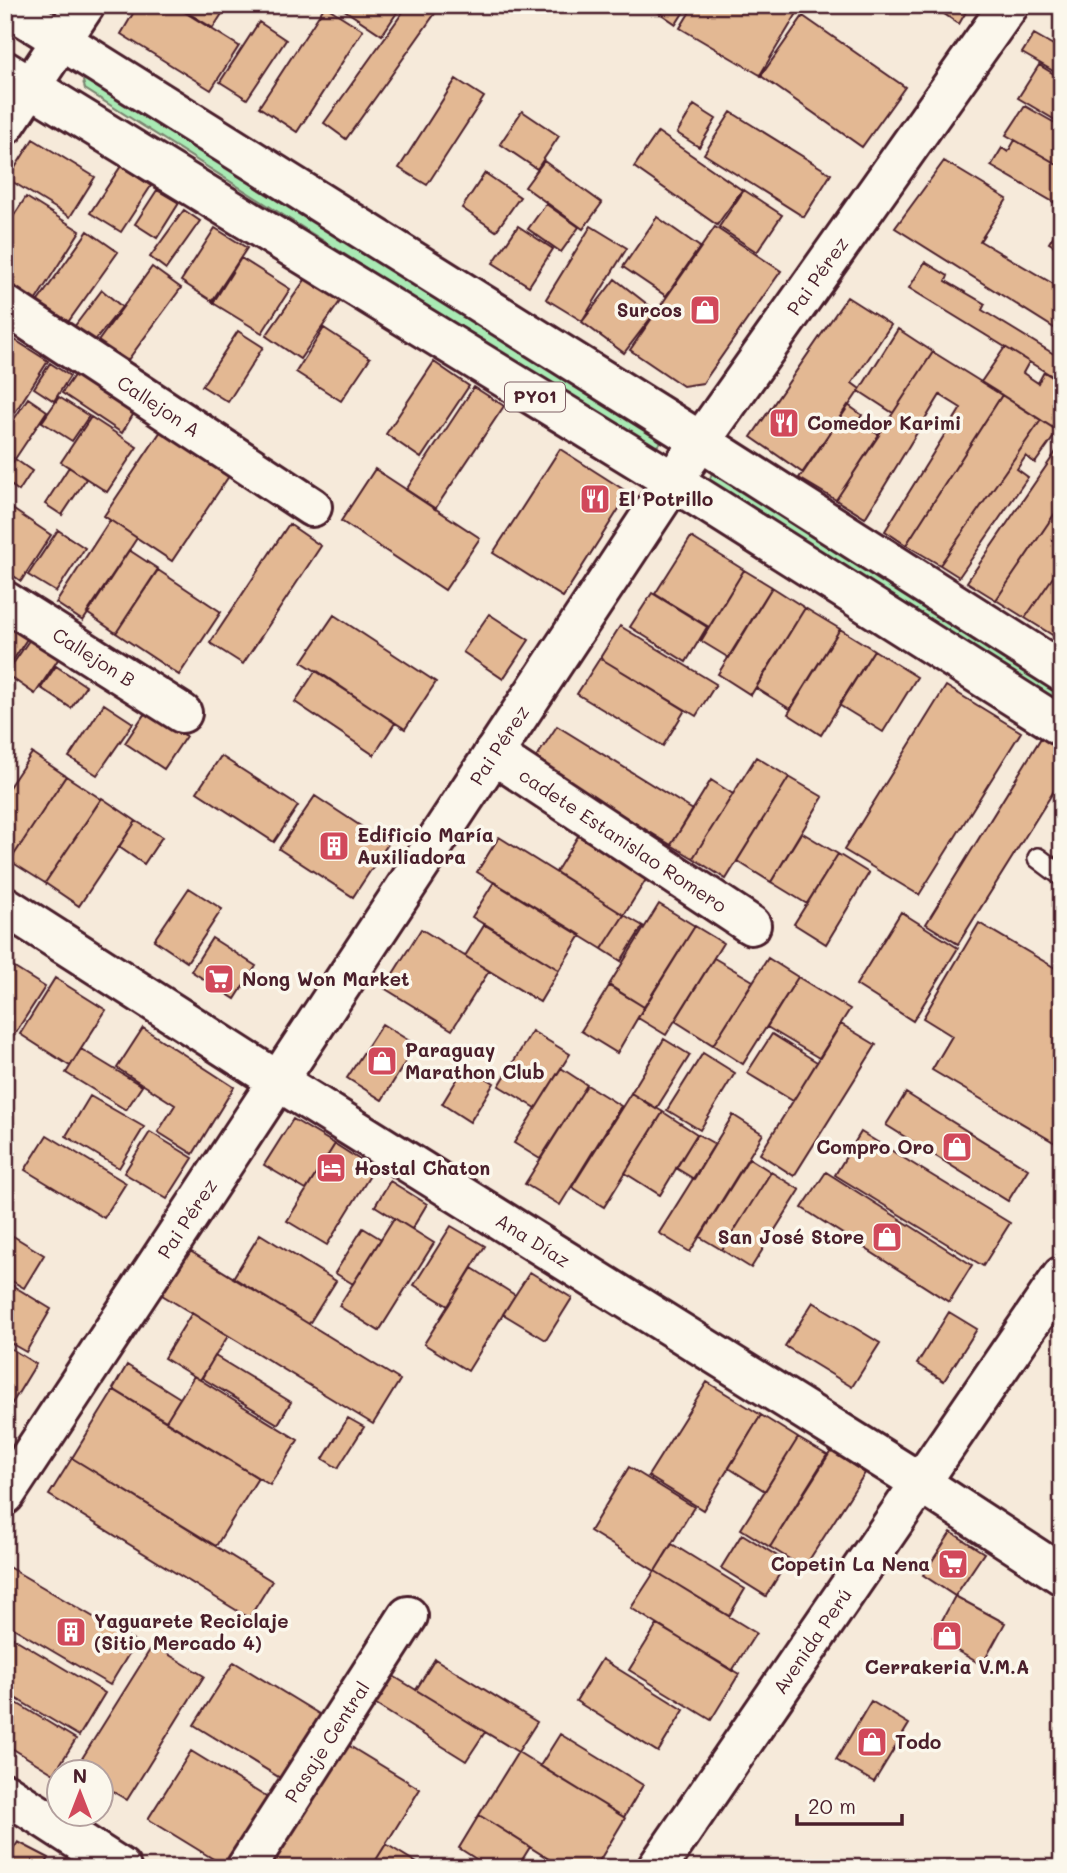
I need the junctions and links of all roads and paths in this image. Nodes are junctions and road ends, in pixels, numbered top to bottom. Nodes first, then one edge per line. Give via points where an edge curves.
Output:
1 (5, 5) edge
2 (85, 5) edge
3 (1009, 5) edge
4 (61, 40) junction
5 (18, 79) edge
6 (5, 125) edge
7 (5, 305) edge
8 (700, 441) junction
9 (673, 481) junction
10 (312, 507) dead end
11 (5, 600) edge
12 (1062, 672) edge
13 (182, 713) dead end
14 (1062, 727) edge
15 (493, 754) junction
16 (1038, 858) dead end
17 (1062, 876) edge
18 (5, 906) edge
19 (751, 925) dead end
20 (278, 1080) junction
21 (1062, 1276) edge
22 (922, 1483) junction
23 (5, 1495) edge
24 (1062, 1575) edge
25 (408, 1616) dead end
26 (5, 1793) edge
27 (121, 1868) edge
28 (246, 1868) edge
29 (657, 1868) edge

1 - 4 main road, PY01
2 - 4 main road
3 - 8 main road, Pai Pérez
4 - 5 main road
4 - 8 main road, PY01
5 - 6 main road
5 - 9 main road, PY01
7 - 10 main road, Callejon A
8 - 9 main road, Pai Pérez
8 - 12 main road, PY01
9 - 14 main road, PY01
9 - 15 main road, Pai Pérez
11 - 13 main road, Callejon B
15 - 19 main road, cadete Estanislao Romero
15 - 20 main road, Pai Pérez
16 - 17 lane
18 - 20 main road, Ana Díaz
20 - 22 main road, Ana Díaz
20 - 23 main road, Pai Pérez
21 - 22 main road, Avenida Perú
22 - 24 main road, Ana Díaz
22 - 29 main road, Avenida Perú
25 - 28 main road, Pasaje Central
26 - 27 main road

